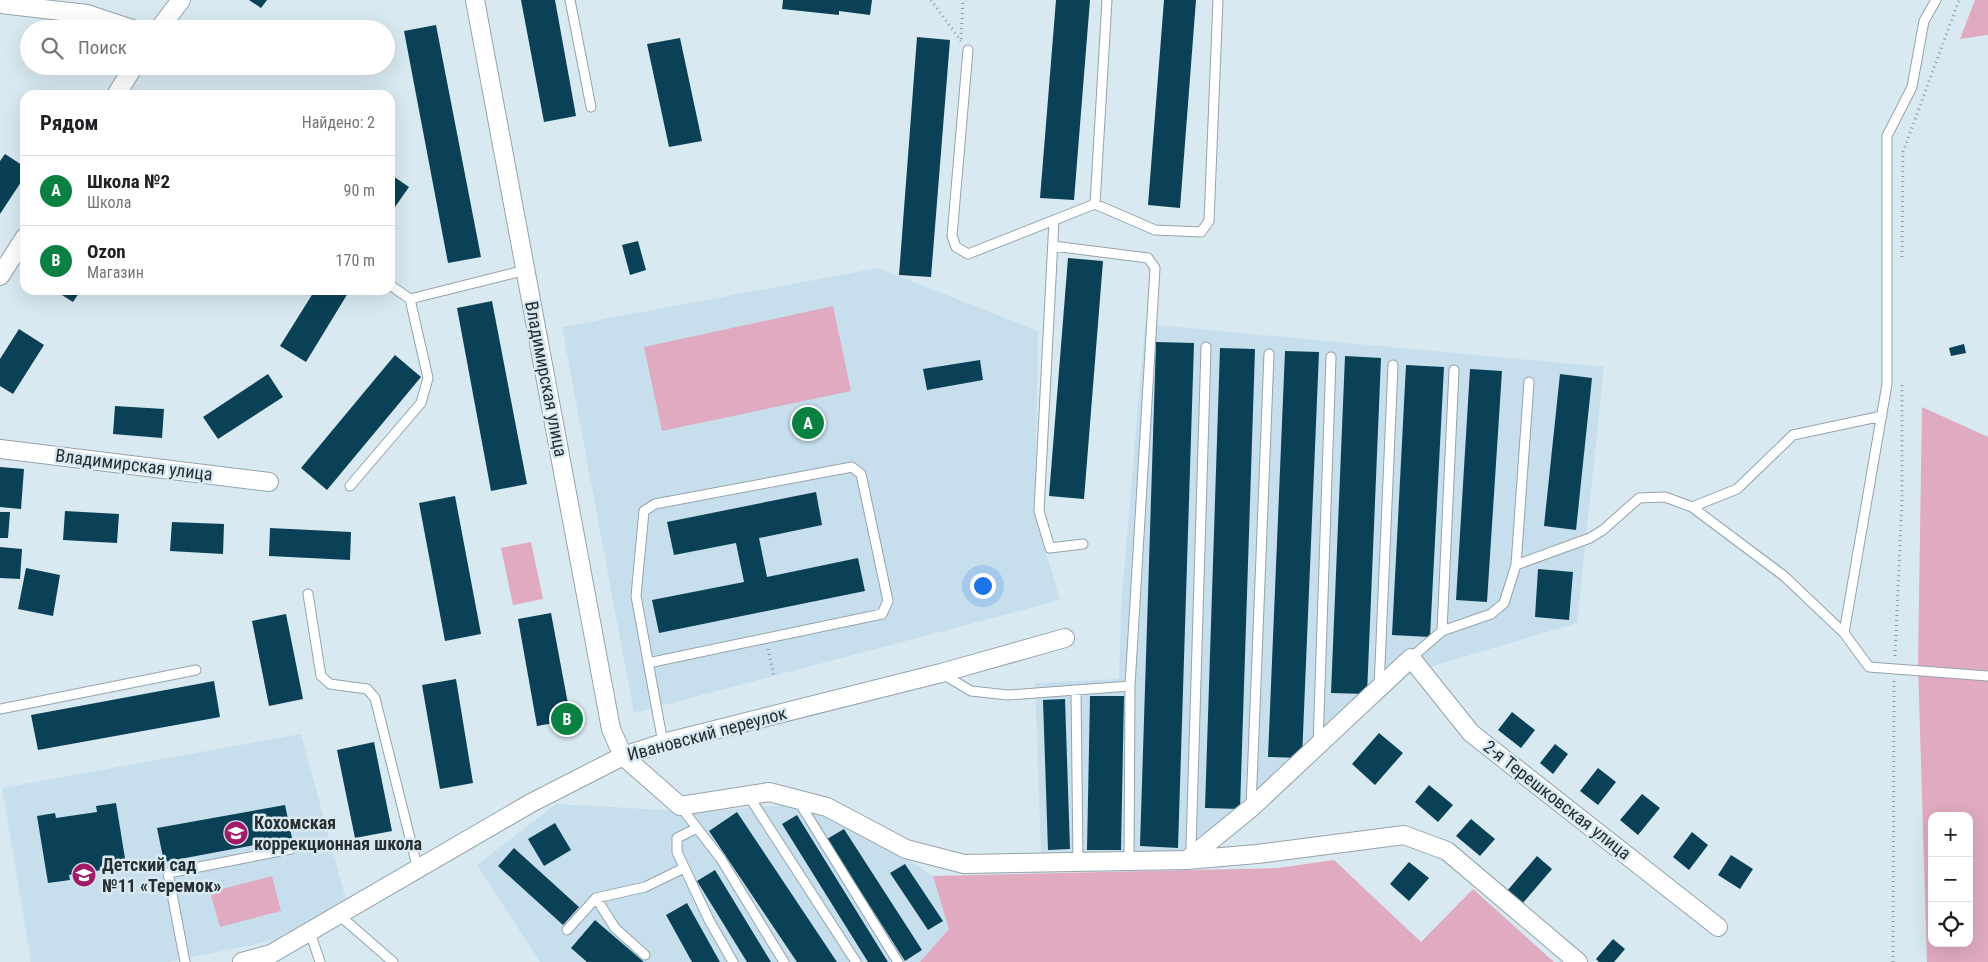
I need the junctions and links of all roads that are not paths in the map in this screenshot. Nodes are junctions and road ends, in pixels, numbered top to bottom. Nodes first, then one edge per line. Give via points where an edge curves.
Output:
1 (181, 0) edge
2 (476, 0) edge
3 (570, 0) edge
4 (1107, 0) edge
5 (1218, 0) edge
6 (1936, 0) edge
7 (0, 4) edge
8 (105, 20) edge
9 (166, 20) edge
10 (968, 50) road end
11 (128, 75) edge
12 (119, 90) edge
13 (591, 107) dead end
14 (1095, 204) junction
15 (1054, 220) junction
16 (20, 245) edge
17 (1053, 246) junction
18 (526, 270) junction
19 (0, 276) edge
20 (395, 288) edge
21 (410, 299) junction
22 (1206, 347) dead end
23 (1269, 354) dead end
24 (1331, 357) dead end
25 (1392, 365) dead end
26 (1454, 370) dead end
27 (1529, 382) dead end
28 (1882, 416) junction
29 (0, 449) edge
30 (269, 482) dead end
31 (350, 486) dead end
32 (1692, 507) junction
33 (1083, 544) dead end
34 (1516, 565) junction
35 (308, 594) dead end
36 (1442, 631) junction
37 (1844, 633) junction
38 (1065, 638) dead end
39 (1411, 658) junction
40 (648, 662) junction
41 (196, 670) dead end
42 (941, 673) junction
43 (1988, 676) edge
44 (1130, 686) junction
45 (1379, 688) junction
46 (1076, 690) junction
47 (0, 708) edge
48 (663, 743) junction
49 (1318, 745) junction
50 (623, 756) junction
51 (748, 795) junction
52 (798, 799) junction
53 (680, 806) junction
54 (1251, 808) junction
55 (697, 828) junction
56 (292, 849) dead end
57 (1191, 857) junction
58 (1129, 861) junction
59 (1078, 862) junction
60 (684, 868) junction
61 (418, 870) junction
62 (596, 898) junction
63 (339, 916) junction
64 (1718, 927) dead end
65 (567, 930) dead end
66 (310, 932) junction
67 (645, 955) dead end
68 (185, 962) edge
69 (242, 962) edge
70 (320, 962) edge
71 (393, 962) edge
72 (733, 962) edge
73 (784, 962) edge
74 (856, 962) edge
75 (898, 962) edge
76 (1578, 962) edge

1 - 9 street
2 - 18 street, Владимирская улица
3 - 13 lane
4 - 14 lane
5 - 14 lane via 1209,221 1201,232 1155,230
6 - 28 lane via 1924,21 1912,87 1887,136 1887,384
7 - 8 street via 87,14
10 - 15 lane via 952,236 956,247 968,254
11 - 12 street
14 - 15 lane
15 - 17 lane
16 - 19 street
17 - 33 lane via 1038,511 1050,548
17 - 44 lane via 1148,258 1155,268
18 - 21 lane
18 - 50 street, Владимирская улица via 611,729
20 - 21 lane
21 - 31 lane via 428,378 421,403
22 - 57 lane
23 - 54 lane
24 - 49 lane
25 - 45 lane
26 - 36 lane
27 - 34 lane
28 - 32 lane via 1793,435 1737,489
28 - 37 lane
29 - 30 street, Владимирская улица
32 - 34 lane via 1665,497 1639,498 1590,538
32 - 37 lane via 1784,576
34 - 36 lane via 1504,603 1491,614
35 - 61 lane via 321,676 330,684 367,689 375,698
36 - 39 lane
37 - 43 lane via 1869,667
38 - 42 street, Ивановский переулок
39 - 45 street
39 - 64 street, 2-я Терешковская улица via 1471,733
40 - 40 lane via 636,596 644,511 655,504 852,467 861,474 888,601 882,614
40 - 48 lane
41 - 47 lane
42 - 46 lane via 971,691 1008,695
42 - 48 street, Ивановский переулок
44 - 46 lane
44 - 58 lane
45 - 49 street
46 - 59 lane
48 - 50 street, Ивановский переулок
49 - 54 street
50 - 53 street
50 - 61 street, Ивановский переулок via 531,803
51 - 52 street via 769,792
51 - 53 street
51 - 74 lane
52 - 59 street via 827,806 906,849 964,864
52 - 75 lane
53 - 55 lane
54 - 57 street
55 - 60 lane via 677,838 677,852
55 - 73 lane via 721,859
56 - 68 lane via 168,873
57 - 58 street
57 - 76 street via 1257,854 1404,835 1447,851
58 - 59 street
60 - 62 lane via 644,887
60 - 72 lane
61 - 63 street, Ивановский переулок
62 - 65 lane
62 - 67 lane via 615,928
63 - 66 street, Ивановский переулок
63 - 71 lane
66 - 69 street, Ивановский переулок via 271,954
66 - 70 lane

